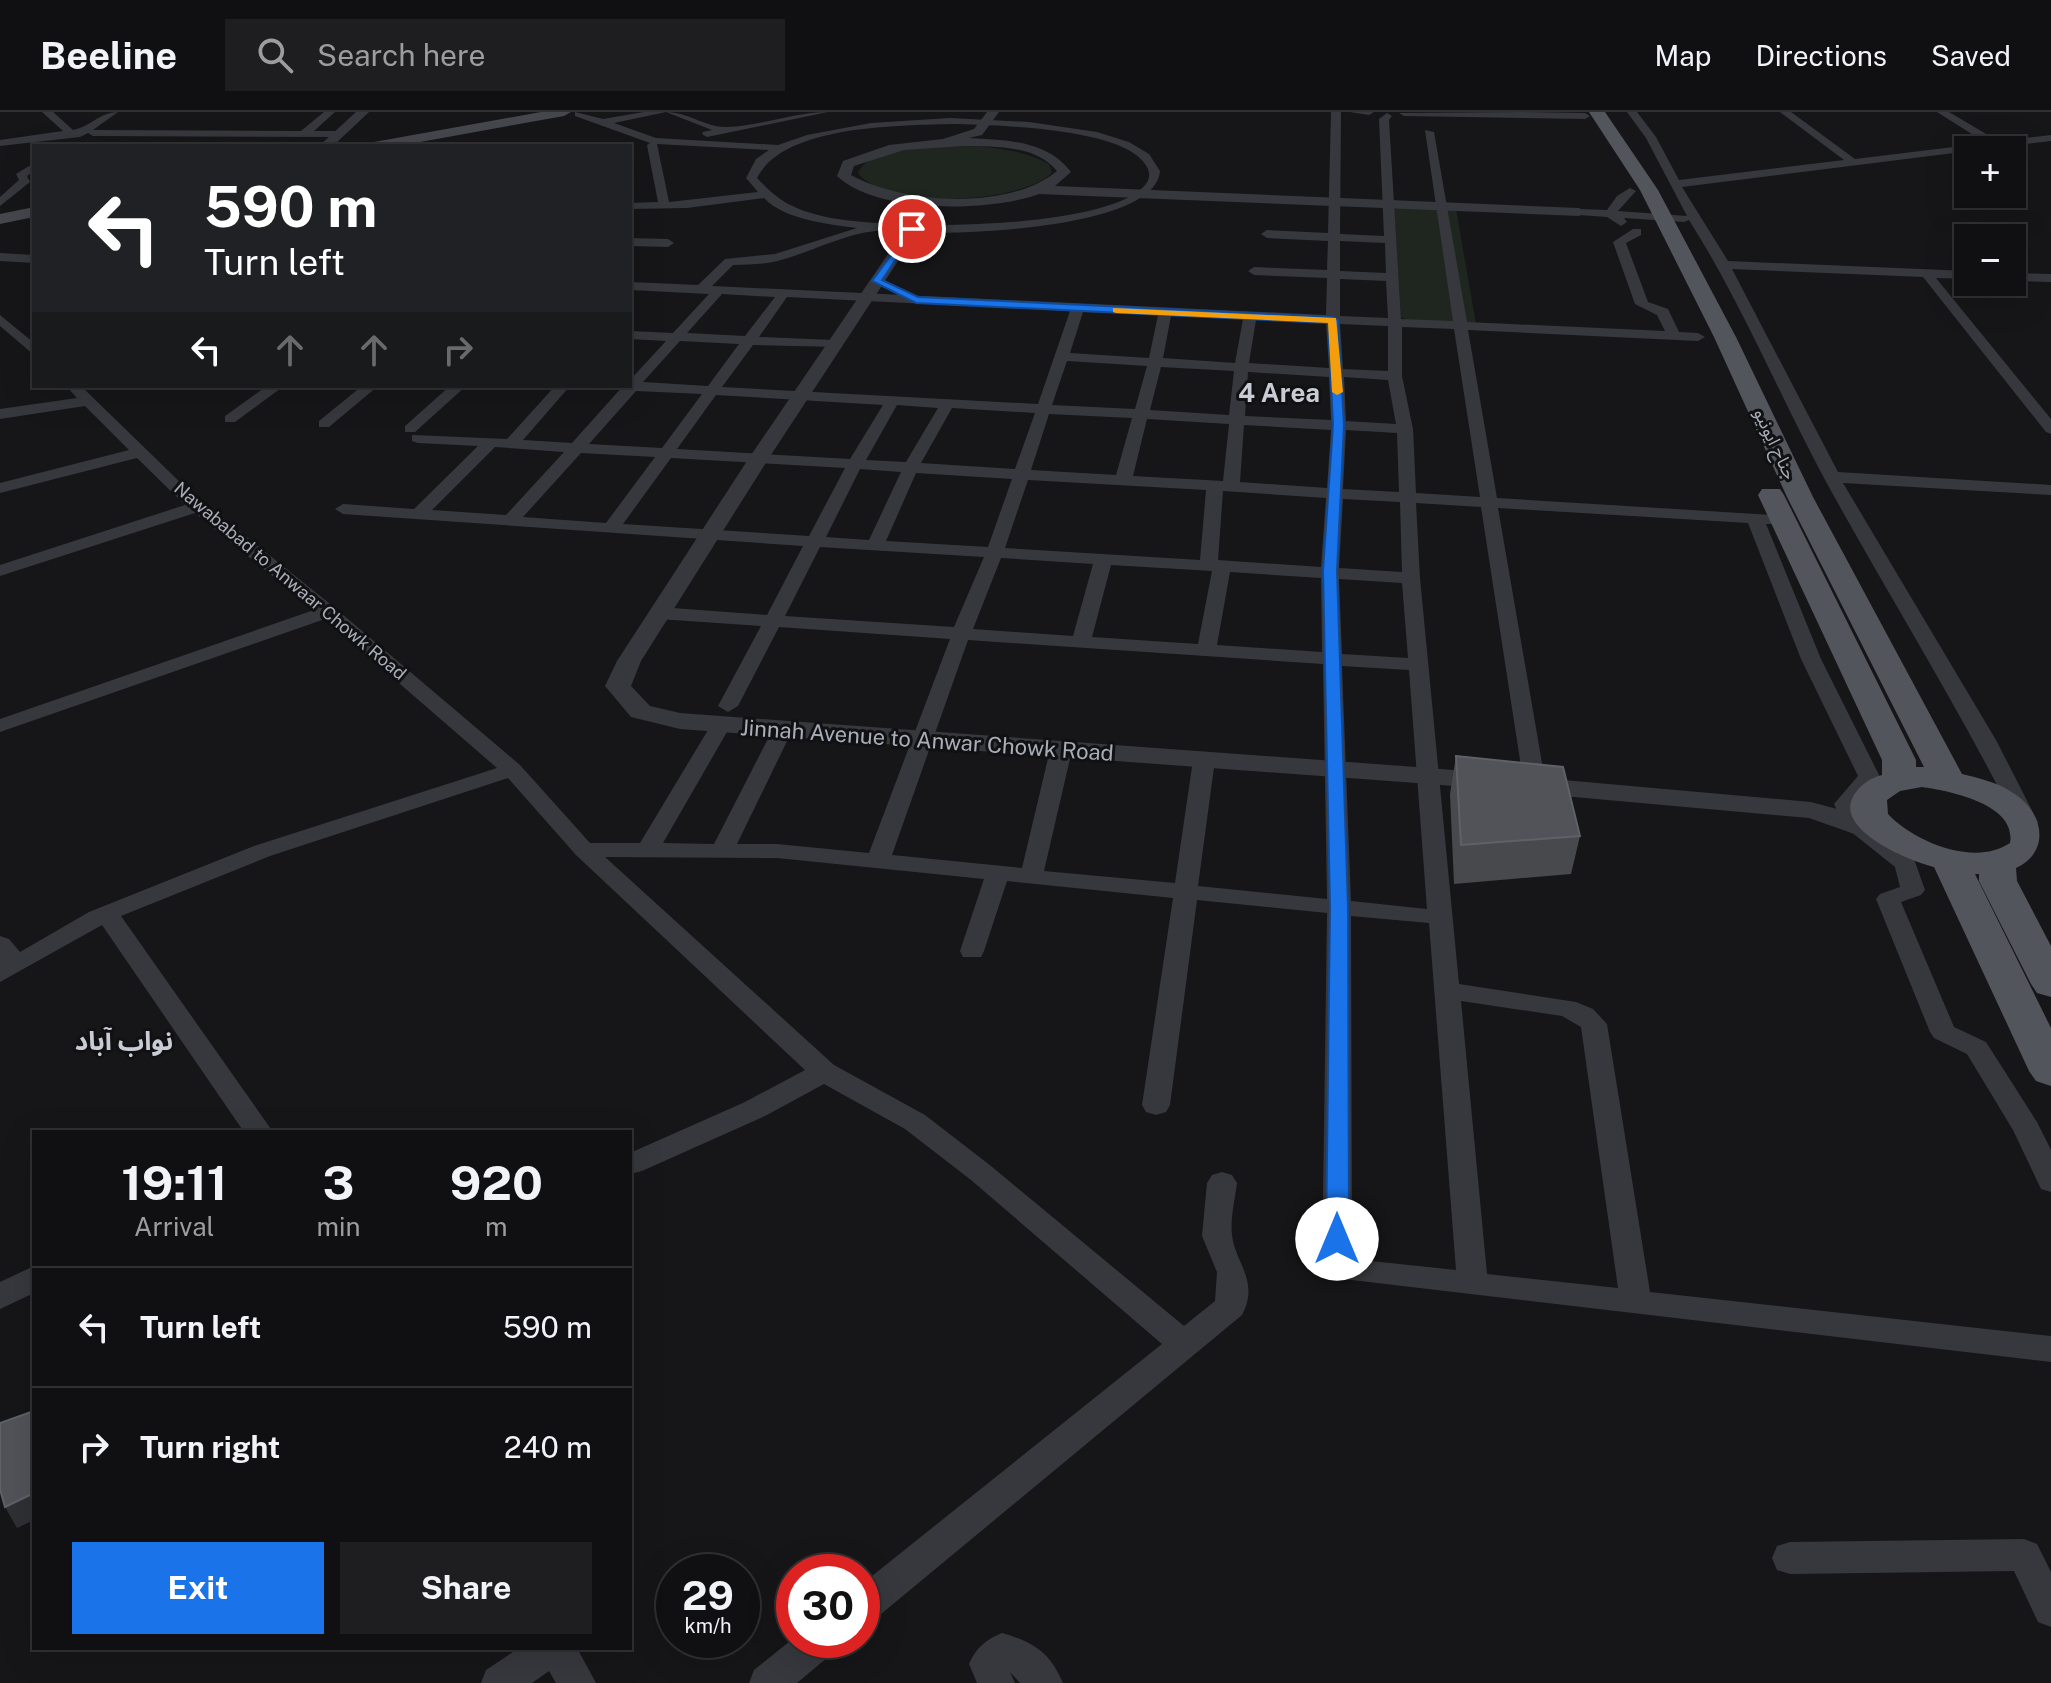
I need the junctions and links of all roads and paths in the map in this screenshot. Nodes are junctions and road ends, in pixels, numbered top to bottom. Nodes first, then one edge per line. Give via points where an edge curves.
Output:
1 (113, 112) edge
2 (330, 112) edge
3 (363, 112) edge
4 (661, 112) edge
5 (671, 112) edge
6 (759, 112) edge
7 (823, 112) edge
8 (922, 112) edge
9 (1336, 112) edge
10 (1355, 112) edge
11 (1632, 112) edge
12 (1785, 112) edge
13 (1942, 112) edge
14 (577, 113) edge
15 (1387, 113) edge
16 (1487, 113) edge
17 (1588, 113) edge
18 (48, 117) edge
19 (143, 119) dead end
20 (783, 120) junction
21 (932, 121) junction
22 (985, 122) edge
23 (602, 123) junction
24 (725, 131) junction
25 (70, 132) junction
26 (88, 132) junction
27 (247, 132) junction
28 (1429, 132) dead end
29 (124, 133) junction
30 (183, 133) junction
31 (305, 133) junction
32 (338, 134) junction
33 (1982, 136) edge
34 (2051, 138) edge
35 (419, 140) junction
36 (2026, 141) edge
37 (667, 142) junction
38 (0, 143) edge
39 (936, 143) junction
40 (988, 143) junction
41 (65, 144) edge
42 (107, 144) edge
43 (169, 144) edge
44 (233, 144) edge
45 (327, 144) edge
46 (389, 144) edge
47 (407, 144) edge
48 (2026, 146) edge
49 (781, 148) junction
50 (636, 149) dead end
51 (652, 150) junction
52 (1954, 150) edge
53 (2039, 150) dead end
54 (667, 156) dead end
55 (1854, 163) junction
56 (32, 167) edge
57 (1707, 182) junction
58 (1677, 184) junction
59 (1039, 190) junction
60 (1141, 194) junction
61 (762, 195) junction
62 (885, 196) junction
63 (951, 202) junction
64 (1335, 202) junction
65 (1387, 204) junction
66 (632, 206) edge
67 (660, 206) junction
68 (1440, 206) junction
69 (14, 211) edge
70 (1579, 212) joint
71 (1611, 213) junction
72 (1692, 213) junction
73 (1649, 217) junction
74 (640, 220) dead end
75 (916, 220) junction
76 (876, 226) junction
77 (1267, 234) dead end
78 (1334, 237) junction
79 (1390, 240) junction
80 (632, 242) edge
81 (668, 243) dead end
82 (32, 244) edge
83 (1711, 246) junction
84 (3, 257) edge
85 (32, 259) edge
86 (1724, 265) junction
87 (1760, 266) junction
88 (1254, 271) dead end
89 (1333, 274) junction
90 (1927, 274) junction
91 (1954, 275) edge
92 (1392, 277) junction
93 (2026, 277) edge
94 (2051, 278) edge
95 (637, 287) edge
96 (701, 290) junction
97 (719, 290) junction
98 (784, 293) junction
99 (866, 298) junction
100 (916, 300) junction
101 (1078, 308) junction
102 (1165, 312) junction
103 (1250, 316) junction
104 (0, 319) edge
105 (1333, 320) junction
106 (1395, 324) junction
107 (1461, 326) junction
108 (632, 335) edge
109 (1686, 336) junction
110 (677, 337) junction
111 (749, 340) junction
112 (834, 344) junction
113 (32, 349) edge
114 (1063, 357) junction
115 (1155, 363) junction
116 (1711, 365) dead end
117 (1241, 368) junction
118 (1336, 373) junction
119 (1395, 376) junction
120 (632, 385) edge
121 (632, 386) edge
122 (75, 388) edge
123 (274, 388) edge
124 (369, 388) edge
125 (457, 388) edge
126 (561, 388) edge
127 (629, 388) edge
128 (713, 390) junction
129 (802, 395) junction
130 (893, 400) junction
131 (90, 401) junction
132 (948, 403) junction
133 (1044, 409) junction
134 (0, 414) edge
135 (1140, 414) junction
136 (230, 419) dead end
137 (1238, 419) junction
138 (324, 424) dead end
139 (1339, 425) junction
140 (1405, 429) junction
141 (2051, 429) edge
142 (490, 443) junction
143 (511, 444) junction
144 (575, 449) junction
145 (141, 452) junction
146 (665, 455) junction
147 (757, 461) junction
148 (854, 466) junction
149 (910, 469) junction
150 (1021, 475) junction
151 (1763, 477) dead end
152 (1832, 477) junction
153 (1123, 481) junction
154 (1223, 487) junction
155 (0, 488) edge
156 (2051, 490) edge
157 (1336, 493) junction
158 (1409, 498) junction
159 (1489, 503) junction
160 (199, 506) junction
161 (343, 509) dead end
162 (419, 514) junction
163 (1755, 518) junction
164 (1783, 520) junction
165 (510, 521) junction
166 (611, 528) junction
167 (709, 535) junction
168 (814, 541) junction
169 (876, 544) junction
170 (995, 551) junction
171 (1104, 558) junction
172 (1216, 564) junction
173 (0, 571) edge
174 (1330, 571) junction
175 (1411, 578) junction
176 (328, 612) junction
177 (659, 613) junction
178 (775, 621) junction
179 (961, 634) junction
180 (1081, 643) junction
181 (1206, 651) junction
182 (1334, 660) junction
183 (1419, 665) junction
184 (724, 716) junction
185 (0, 726) edge
186 (783, 729) junction
187 (922, 740) junction
188 (1061, 750) junction
189 (1204, 760) junction
190 (512, 770) junction
191 (1333, 770) junction
192 (1430, 776) junction
193 (1948, 780) junction
194 (1535, 786) junction
195 (1867, 800) junction
196 (2027, 822) junction
197 (584, 850) junction
198 (722, 851) junction
199 (646, 852) junction
200 (1949, 859) junction
201 (878, 861) junction
202 (1997, 862) junction
203 (997, 874) junction
204 (1031, 878) junction
205 (1183, 893) junction
206 (1339, 907) junction
207 (107, 914) junction
208 (1438, 917) junction
209 (0, 944) edge
210 (972, 951) dead end
211 (8, 969) edge
212 (2051, 984) edge
213 (1445, 990) junction
214 (2051, 1071) edge
215 (824, 1072) junction
216 (1156, 1105) dead end
217 (258, 1130) edge
218 (632, 1164) edge
219 (2051, 1181) edge
220 (1222, 1183) dead end
221 (32, 1279) edge
222 (1472, 1283) junction
223 (0, 1297) edge
224 (1636, 1302) junction
225 (1184, 1344) junction
226 (2051, 1349) edge
227 (1790, 1558) dead end
228 (880, 1592) edge
229 (2051, 1610) edge
230 (550, 1650) edge
231 (554, 1650) edge
232 (799, 1658) edge
233 (500, 1683) edge
234 (577, 1683) edge
235 (768, 1683) edge
236 (996, 1683) edge
237 (1044, 1683) edge

1 - 26 street
2 - 31 street
3 - 32 street
4 - 23 street
5 - 24 street
6 - 20 street
7 - 20 street
8 - 21 street
9 - 64 street
10 - 15 street
11 - 58 street
12 - 55 street
13 - 33 street
14 - 23 street
14 - 35 main road
15 - 16 street
15 - 65 street
16 - 17 street
17 - 73 main road, جناح ایونیو
18 - 25 street
19 - 29 street
20 - 24 street
21 - 22 street
21 - 49 street via 846,130
22 - 39 street
22 - 40 street
22 - 60 street via 1072,130 1134,149 1154,167 1151,185
23 - 37 street
24 - 37 street
25 - 26 street
25 - 38 street
26 - 29 street
26 - 41 street
27 - 30 street
27 - 31 street
27 - 44 street
28 - 68 street
29 - 30 street
29 - 42 street
30 - 43 street
31 - 32 street
32 - 45 street
34 - 36 street
35 - 46 main road
35 - 47 main road
37 - 49 street
37 - 51 street
39 - 40 street
39 - 62 street via 867,154 848,164 844,176 857,187
40 - 59 street via 1059,162 1064,172 1058,181
48 - 53 street
49 - 61 street via 752,170 754,187
50 - 51 street
51 - 54 street
51 - 67 street
52 - 55 street
55 - 57 street
56 - 69 street via 20,176 26,180
57 - 58 street
57 - 72 street
58 - 72 street
59 - 60 street
59 - 63 street
60 - 64 street
60 - 75 street via 1105,210 1051,222 983,229
61 - 67 street
61 - 76 street via 805,214
62 - 63 street
62 - 75 street
63 - 75 street
64 - 65 street
64 - 78 street
65 - 68 street
65 - 79 street
66 - 67 street
67 - 74 street
68 - 70 street
68 - 107 street
70 - 71 street
71 - 73 street
71 - 73 street via 1618,199
72 - 73 street
72 - 73 street
72 - 73 street
72 - 83 street
73 - 109 main road, جناح ایونیو
73 - 109 street via 1619,242 1642,304 1663,312
73 - 193 main road, جناح ایونیو via 1725,337 1800,497
75 - 76 street
75 - 99 street, Jinnah Avenue to Anwar Chowk Road
76 - 96 street via 776,258 729,262
77 - 78 street
78 - 79 street
78 - 89 street
79 - 92 street
80 - 81 street
82 - 84 street
83 - 86 street
83 - 87 street
84 - 85 street
86 - 87 street
86 - 152 street
87 - 90 street
88 - 89 street
89 - 92 street
89 - 105 street
90 - 91 street
90 - 141 street
92 - 106 street
93 - 94 street
95 - 96 street
96 - 97 street
97 - 98 street
97 - 110 street
98 - 99 street
98 - 111 street
99 - 100 street
99 - 100 street
99 - 112 street, Jinnah Avenue to Anwar Chowk Road
100 - 101 street
101 - 102 street
101 - 114 street
102 - 103 street
102 - 115 street
103 - 105 street
103 - 117 street
104 - 113 street
105 - 106 street
105 - 118 street
106 - 107 street
106 - 119 street
107 - 109 street
107 - 159 street
108 - 110 street
109 - 116 main road, جناح ایونیو
110 - 111 street
110 - 120 street
111 - 112 street
111 - 128 street
112 - 129 street, Jinnah Avenue to Anwar Chowk Road
114 - 115 street
114 - 133 street
115 - 117 street
115 - 135 street
117 - 118 street
117 - 137 street
118 - 119 street
118 - 139 street
119 - 140 street
121 - 128 street
122 - 131 street, Nawababad to Anwaar Chowk Road
123 - 136 street
124 - 138 street
125 - 142 street via 414,434
126 - 143 street
127 - 144 street
128 - 129 street
128 - 146 street
129 - 130 street
129 - 147 street, Jinnah Avenue to Anwar Chowk Road
130 - 132 street
130 - 148 street
131 - 134 street
131 - 145 street, Nawababad to Anwaar Chowk Road
132 - 133 street
132 - 149 street
133 - 135 street
133 - 150 street
135 - 137 street
135 - 153 street
137 - 139 street
137 - 154 street
139 - 140 street
139 - 157 street
140 - 158 street
142 - 143 street
142 - 162 street
143 - 144 street
144 - 146 street
144 - 165 street
145 - 155 street
145 - 160 street, Nawababad to Anwaar Chowk Road
146 - 147 street
146 - 166 street
147 - 148 street
147 - 167 street, Jinnah Avenue to Anwar Chowk Road
148 - 149 street
148 - 168 street
149 - 150 street
149 - 169 street
150 - 153 street
150 - 170 street
151 - 164 main road, جناح ایونیو
152 - 156 street
152 - 196 street
153 - 154 street
154 - 157 street
154 - 172 street
157 - 158 street
157 - 174 street
158 - 159 street
158 - 175 street
159 - 163 street
159 - 194 street
160 - 173 street
160 - 176 street, Nawababad to Anwaar Chowk Road
161 - 162 street
162 - 165 street
163 - 164 street
163 - 195 street via 1811,659 1869,777
164 - 195 main road, جناح ایونیو via 1899,760
165 - 166 street
166 - 167 street
167 - 168 street
167 - 177 street, Jinnah Avenue to Anwar Chowk Road
168 - 169 street
168 - 178 street
169 - 170 street
170 - 171 street
170 - 179 street
171 - 172 street
171 - 180 street
172 - 174 street
172 - 181 street
174 - 175 street
174 - 182 street
175 - 183 street
176 - 185 street
176 - 190 street, Nawababad to Anwaar Chowk Road
177 - 178 street
177 - 184 street, Jinnah Avenue to Anwar Chowk Road via 618,686 629,706 656,719
178 - 179 street
178 - 184 street
179 - 180 street
179 - 187 street
180 - 181 street
181 - 182 street
182 - 183 street
182 - 191 street
183 - 192 street
184 - 186 street, Jinnah Avenue to Anwar Chowk Road
184 - 199 street
186 - 187 street, Jinnah Avenue to Anwar Chowk Road
186 - 198 street
187 - 188 street, Jinnah Avenue to Anwar Chowk Road
187 - 201 street
188 - 189 street, Jinnah Avenue to Anwar Chowk Road
188 - 204 street
189 - 191 street, Jinnah Avenue to Anwar Chowk Road
189 - 205 street
190 - 197 street, Nawababad to Anwaar Chowk Road
190 - 207 street via 262,851
191 - 192 street, Jinnah Avenue to Anwar Chowk Road
191 - 206 street
192 - 194 street, Jinnah Avenue to Anwar Chowk Road
192 - 208 street
193 - 195 main road
193 - 196 main road via 1996,797
194 - 195 street, Jinnah Avenue to Anwar Chowk Road via 1811,810
195 - 200 main road, جناح ایونیو via 1871,816 1900,841
195 - 219 street via 1906,864 1913,890 1888,899 1943,1032 1977,1048 2027,1129
196 - 202 main road via 2032,836 2028,848
197 - 199 street
197 - 215 street, Nawababad to Anwaar Chowk Road
198 - 199 street
198 - 201 street
200 - 202 main road
200 - 214 main road
201 - 203 street
202 - 212 main road via 1998,881
203 - 204 street
203 - 210 street
204 - 205 street
205 - 206 street
205 - 216 street
206 - 208 street
206 - 222 street via 1337,1269
207 - 211 street
207 - 217 street
208 - 213 street
209 - 211 street
213 - 222 street
213 - 224 street via 1567,1008 1594,1024
215 - 218 street
215 - 225 street, Nawababad to Anwaar Chowk Road via 915,1122
220 - 225 street via 1217,1236 1232,1272 1231,1306
221 - 223 street
222 - 224 street
224 - 226 street
225 - 228 street
227 - 229 street via 2024,1555
230 - 233 street
231 - 234 street
232 - 235 street
236 - 237 street via 988,1664 1002,1651 1022,1657

